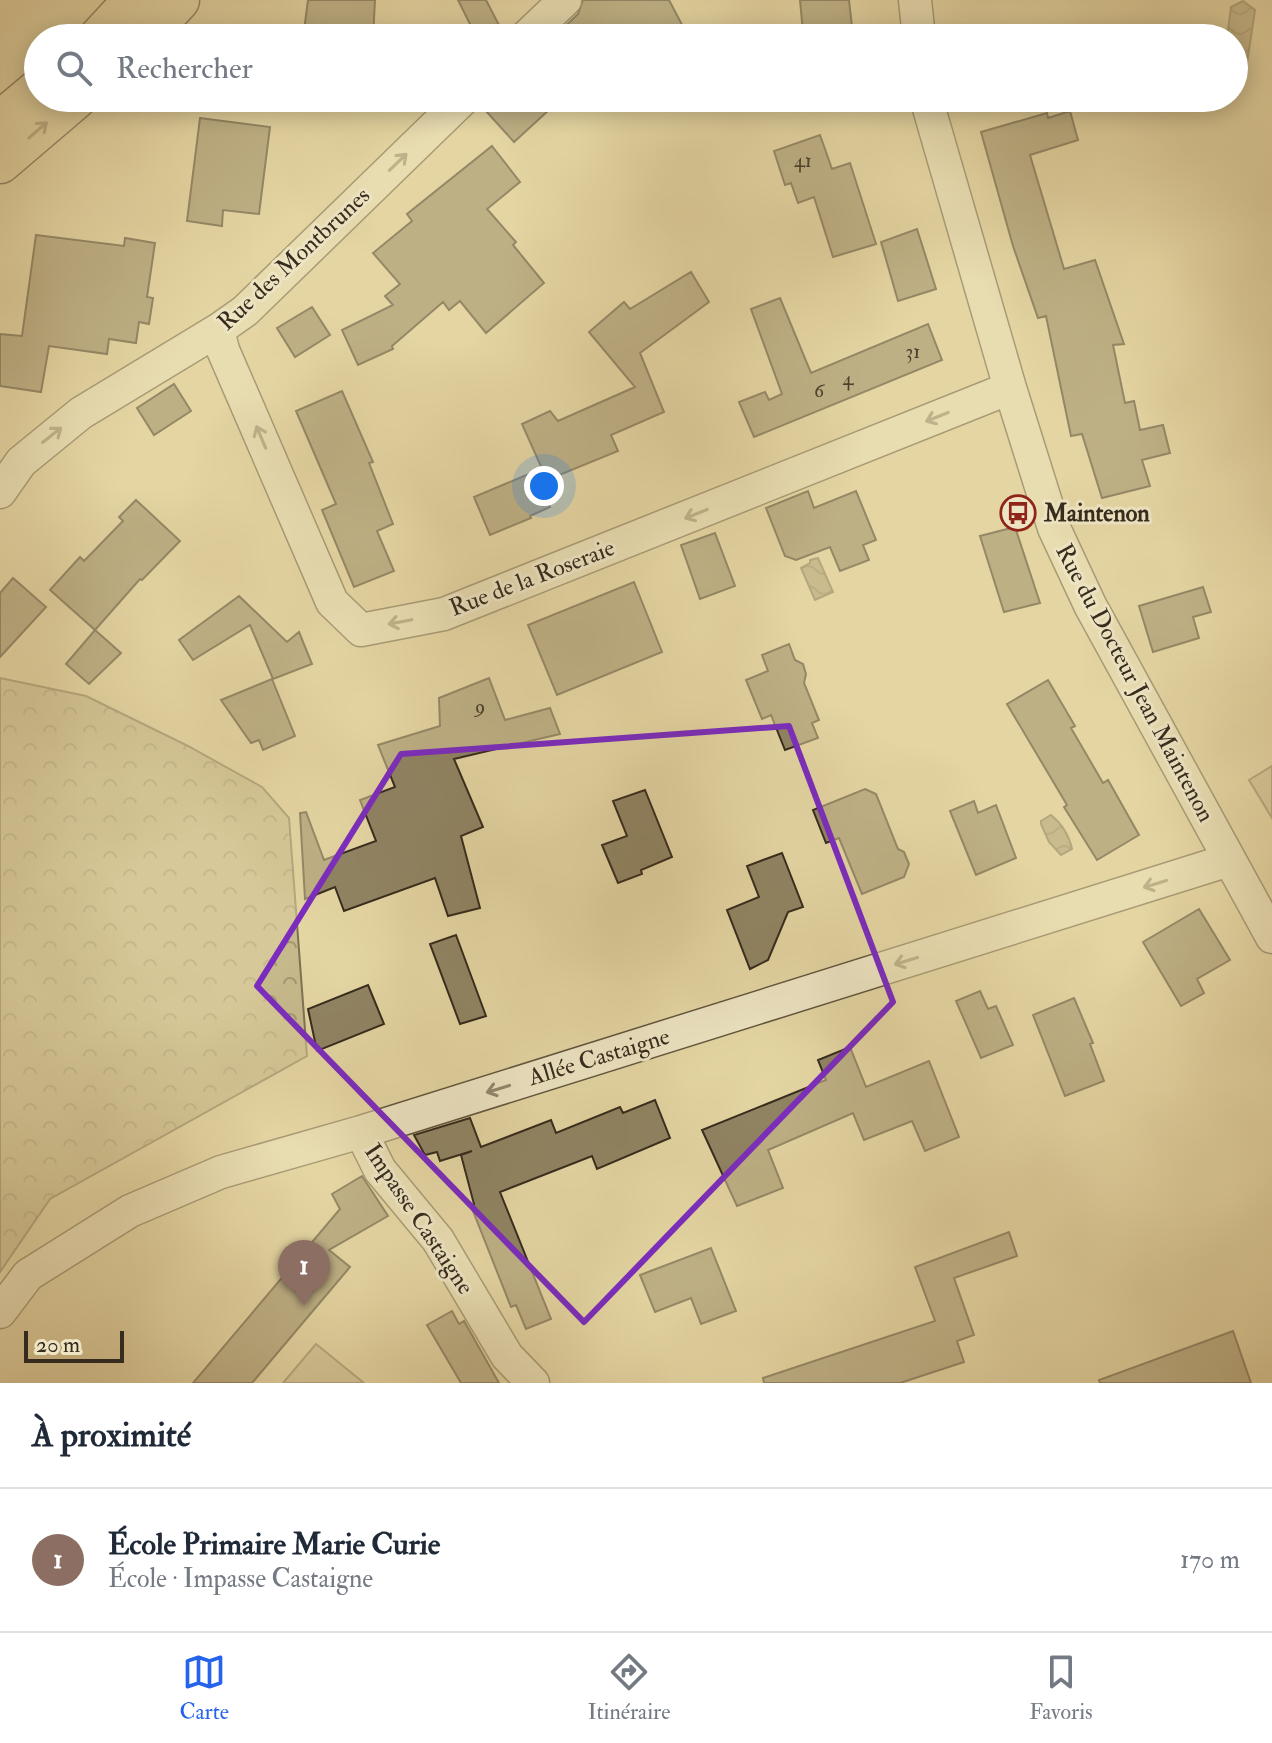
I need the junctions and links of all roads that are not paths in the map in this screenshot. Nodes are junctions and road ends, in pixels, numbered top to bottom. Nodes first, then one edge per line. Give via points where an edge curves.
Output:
1 (135, 0) edge
2 (178, 0) edge
3 (565, 0) edge
4 (915, 0) edge
5 (113, 24) edge
6 (155, 24) edge
7 (540, 24) edge
8 (918, 24) edge
9 (24, 103) edge
10 (59, 112) edge
11 (450, 112) edge
12 (930, 112) edge
13 (0, 123) edge
14 (0, 162) edge
15 (218, 330) junction
16 (1010, 388) junction
17 (10, 460) edge
18 (0, 492) edge
19 (1229, 860) junction
20 (1272, 937) edge
21 (361, 1132) junction
22 (0, 1312) edge
23 (533, 1383) edge

1 - 5 main road
2 - 6 main road
3 - 7 street
4 - 8 street
9 - 13 main road
14 -> 10 main road
15 -> 11 street, Rue des Montbrunes via 245,311
12 - 16 street, Rue du Docteur Jean Maintenon
16 -> 15 street, Rue de la Roseraie via 444,614 361,630 332,602
17 -> 15 street, Rue des Montbrunes
16 - 19 street, Rue du Docteur Jean Maintenon via 1054,528 1090,605
17 - 18 street, Rue des Montbrunes
19 - 20 street, Rue du Docteur Jean Maintenon
19 -> 21 street, Allée Castaigne
21 - 22 street, Allée Castaigne via 221,1172 130,1211 28,1275
21 - 23 street, Impasse Castaigne via 380,1170 438,1240 507,1356

